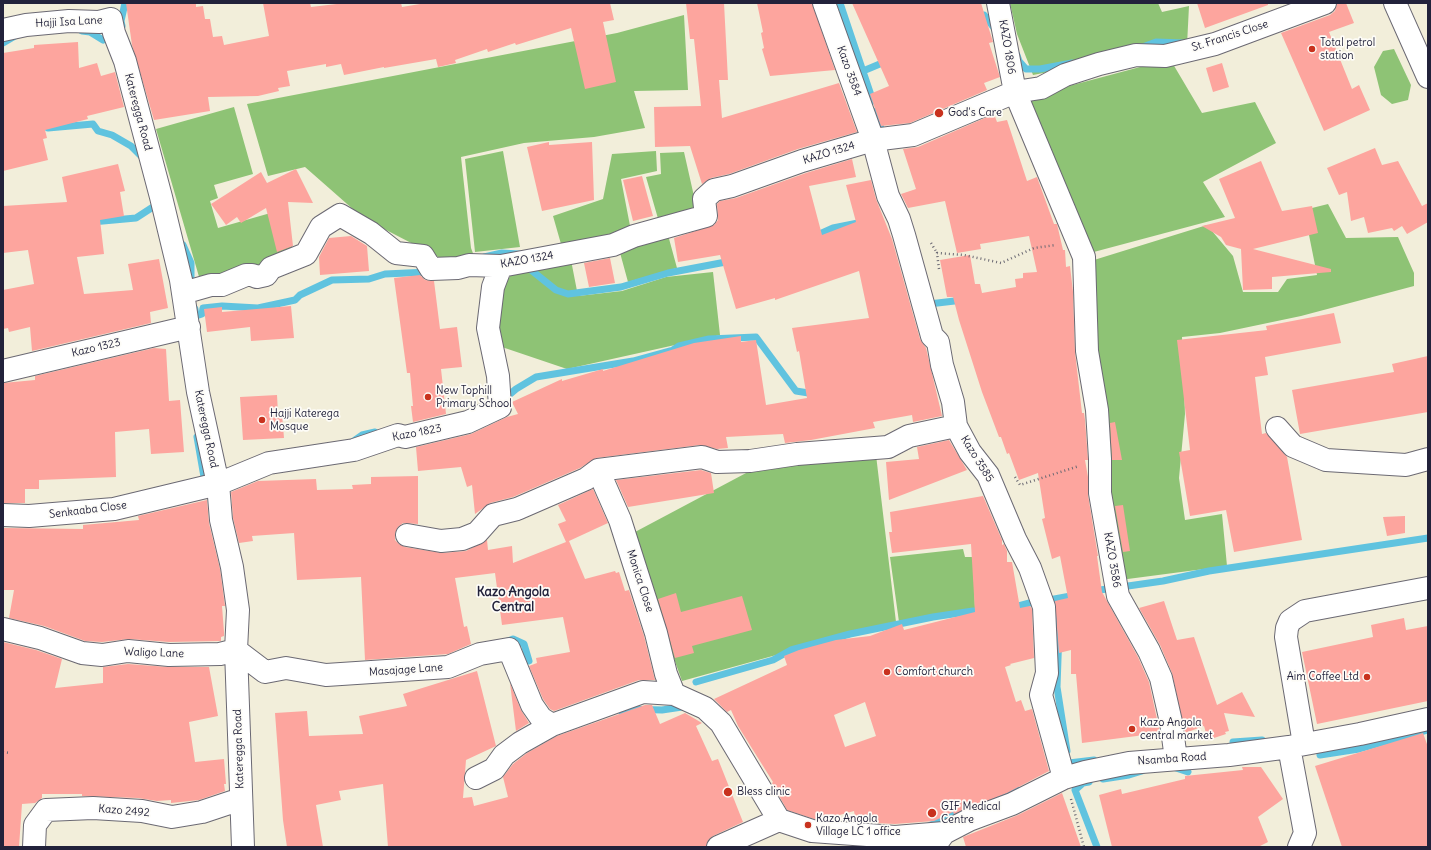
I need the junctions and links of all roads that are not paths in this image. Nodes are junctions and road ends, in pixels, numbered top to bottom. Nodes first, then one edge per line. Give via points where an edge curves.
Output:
1 (824, 3) edge
2 (998, 3) edge
3 (1325, 3) edge
4 (1395, 3) edge
5 (115, 11) edge
6 (3, 30) edge
7 (1428, 76) edge
8 (1014, 92) junction
9 (879, 138) junction
10 (1076, 240) joint
11 (501, 266) junction
12 (183, 293) junction
13 (189, 326) junction
14 (3, 371) edge
15 (956, 426) junction
16 (1277, 428) dead end
17 (1428, 459) edge
18 (598, 470) junction
19 (218, 484) junction
20 (3, 515) edge
21 (407, 535) dead end
22 (1428, 588) edge
23 (3, 629) edge
24 (236, 650) junction
25 (674, 694) junction
26 (1428, 719) edge
27 (552, 725) junction
28 (1297, 746) junction
29 (1176, 759) junction
30 (476, 778) dead end
31 (1064, 778) junction
32 (241, 798) junction
33 (779, 820) junction
34 (939, 840) edge
35 (34, 847) edge
36 (243, 847) edge
37 (718, 847) edge
38 (1299, 847) edge

1 - 9 street, Kazo 3584
2 - 8 street, KAZO 1806
3 - 8 street, St. Francis Close via 1215,44 1165,56 1136,55 1065,75 1041,88
4 - 7 street
5 - 6 street, Hajji Isa Lane via 98,22 69,21
5 - 12 street, Kateregga Road via 114,33 125,61
8 - 9 street, St. Francis Close via 913,135
8 - 10 street, KAZO 1806
9 - 11 street, KAZO 1324 via 802,160 732,186 714,190 704,199 706,216 634,236 613,245
9 - 15 street, Kazo 3585 via 888,196 899,219 932,336 938,342 953,402
10 - 29 street, KAZO 3586 via 1084,257 1087,351 1096,410 1100,493 1117,589 1161,678
11 - 12 street, KAZO 1324 via 431,268 422,256 396,253 371,233 340,215 321,227 306,254 271,268 266,275 246,275 222,285 211,285
11 - 19 street, Kazo 1823 via 493,287 488,328 498,376 500,406 468,422 405,437 398,435 354,450 269,463
12 - 13 street, Kateregga Road
13 - 14 street, Kazo 1323
13 - 19 street, Kateregga Road via 198,392
15 - 18 street via 909,436 888,447 797,454 750,461 717,462 702,457
15 - 31 street, Kazo 3585 via 970,452 988,475 1030,568 1044,607 1047,674 1040,695
16 - 17 street via 1293,446 1326,460 1406,464
18 - 21 street via 586,479 517,509 493,515 477,533 462,539 441,541
18 - 25 street, Monica Close via 620,520
19 - 20 street, Senkaaba Close via 114,509 29,516
19 - 24 street, Kateregga Road via 221,520 232,567 238,610
22 - 28 street via 1305,611 1290,622 1286,637
23 - 24 street, Waligo Lane via 89,654 128,651 169,655 220,654
24 - 27 street, Masajage Lane via 265,672 286,668 326,675 448,667 480,654 509,649 532,705 541,718
24 - 32 street, Kateregga Road
25 - 27 street via 643,692
25 - 33 street via 705,708 721,723
26 - 28 street, Nsamba Road
27 - 30 street via 520,743 504,755 494,769
28 - 29 street, Nsamba Road
28 - 38 street via 1305,833
29 - 31 street, Nsamba Road via 1129,763
31 - 34 street, Nsamba Road via 1012,804 970,820
32 - 35 street, Kazo 2492 via 202,812 172,817 114,809 46,810 36,825
32 - 36 street, Kateregga Road
33 - 34 street via 812,831
33 - 37 street

